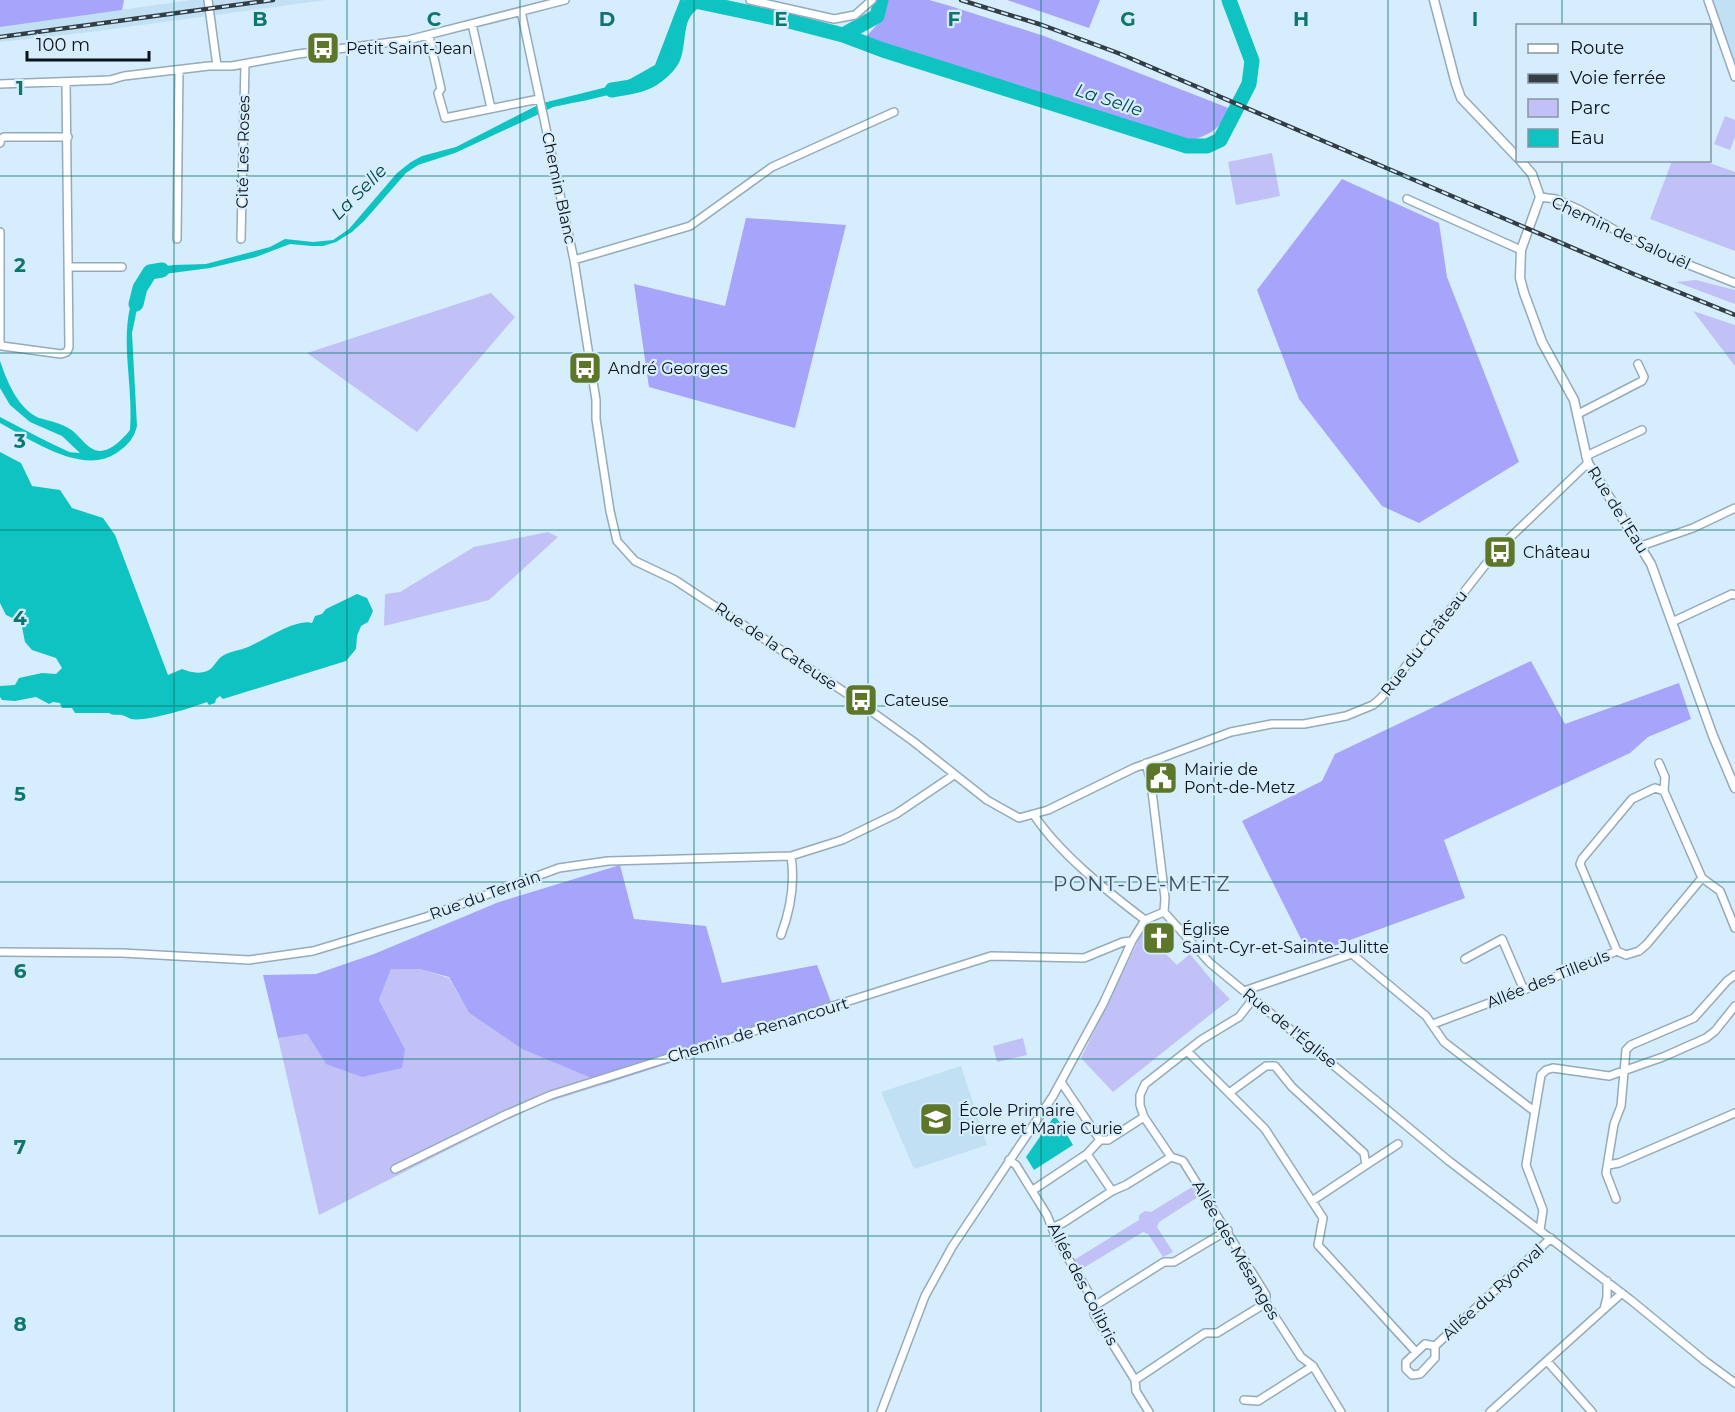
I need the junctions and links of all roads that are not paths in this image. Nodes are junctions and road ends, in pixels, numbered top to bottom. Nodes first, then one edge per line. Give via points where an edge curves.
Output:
1 (208, 0) edge
2 (565, 0) edge
3 (750, 0) edge
4 (872, 0) edge
5 (1434, 0) edge
6 (1708, 0) edge
7 (521, 11) junction
8 (472, 24) junction
9 (429, 36) junction
10 (245, 64) junction
11 (217, 66) junction
12 (179, 70) junction
13 (1735, 77) edge
14 (66, 83) junction
15 (0, 84) edge
16 (539, 101) junction
17 (491, 108) junction
18 (894, 112) dead end
19 (68, 137) junction
20 (0, 143) edge
21 (1516, 156) edge
22 (1521, 162) edge
23 (1540, 197) junction
24 (1407, 199) dead end
25 (0, 232) edge
26 (177, 239) dead end
27 (240, 239) dead end
28 (1521, 250) junction
29 (574, 260) junction
30 (69, 267) junction
31 (122, 267) dead end
32 (1735, 283) edge
33 (1638, 364) dead end
34 (1578, 414) junction
35 (1642, 430) dead end
36 (1587, 459) junction
37 (1735, 508) edge
38 (1641, 546) junction
39 (625, 552) joint
40 (1735, 595) edge
41 (1672, 622) junction
42 (1146, 763) junction
43 (1659, 763) dead end
44 (954, 775) junction
45 (1735, 788) edge
46 (1664, 791) junction
47 (1034, 815) junction
48 (792, 856) junction
49 (1702, 878) junction
50 (1164, 912) junction
51 (1145, 920) junction
52 (1735, 928) edge
53 (781, 935) dead end
54 (1132, 941) junction
55 (1617, 951) junction
56 (0, 952) edge
57 (1465, 959) dead end
58 (1735, 975) edge
59 (1524, 990) junction
60 (1244, 991) junction
61 (1253, 999) junction
62 (1735, 1006) edge
63 (1433, 1024) junction
64 (1188, 1052) junction
65 (1624, 1072) junction
66 (1061, 1082) junction
67 (1229, 1093) junction
68 (1534, 1111) junction
69 (1735, 1113) edge
70 (1144, 1117) junction
71 (1100, 1140) junction
72 (1398, 1144) dead end
73 (1087, 1154) junction
74 (1171, 1157) junction
75 (1009, 1160) junction
76 (1608, 1165) junction
77 (1366, 1166) junction
78 (396, 1169) dead end
79 (1032, 1190) junction
80 (1112, 1191) junction
81 (1616, 1199) dead end
82 (1312, 1201) junction
83 (1053, 1227) junction
84 (1228, 1230) junction
85 (1540, 1230) junction
86 (1551, 1238) junction
87 (1606, 1281) junction
88 (1622, 1293) junction
89 (1266, 1303) junction
90 (1096, 1305) junction
91 (1603, 1311) junction
92 (1435, 1346) junction
93 (1416, 1352) junction
94 (1546, 1361) junction
95 (1313, 1366) junction
96 (1135, 1380) junction
97 (1735, 1383) edge
98 (1244, 1400) dead end
99 (881, 1412) edge
100 (1149, 1412) edge
101 (1341, 1412) edge
102 (1490, 1412) edge
103 (1592, 1412) edge

1 - 11 street
2 - 7 street
3 - 4 street via 834,19 855,15
5 - 21 street via 1461,98
6 - 13 street
7 - 8 street
7 - 16 street, Chemin Blanc
8 - 9 street
8 - 17 street
9 - 10 street
9 - 17 street via 444,117
10 - 11 street
10 - 27 street, Cité Les Roses
11 - 12 street
12 - 14 street
12 - 26 street
14 - 15 street
14 - 19 street
16 - 17 street
16 - 29 street, Chemin Blanc
18 - 29 street via 772,167 690,226
19 - 20 street via 4,137
19 - 30 street
22 - 23 street via 1534,179
23 - 28 street, Rue de l'Eau
23 - 32 street, Chemin de Salouël via 1557,199 1629,238
24 - 28 street
25 - 30 street via 2,346 67,352
28 - 34 street, Rue de l'Eau via 1524,293 1542,342 1571,393
29 - 39 street, Chemin Blanc via 610,511 617,541
30 - 31 street
33 - 34 street via 1642,381
34 - 36 street, Rue de l'Eau
35 - 36 street, Rue du Château
36 - 38 street, Rue de l'Eau
36 - 42 street, Rue du Château via 1497,550 1373,705 1332,719 1231,732
37 - 38 street
38 - 41 street, Rue de l'Eau via 1656,574
39 - 44 street, Rue de la Cateuse via 683,585 846,693
40 - 41 street
41 - 45 street, Rue de l'Eau
42 - 47 street, Rue du Château
42 - 50 street
43 - 46 street via 1665,777
44 - 47 street, Rue de la Cateuse via 1011,815
44 - 48 street, Rue du Terrain via 896,814 851,836
46 - 49 street
46 - 55 street via 1655,789 1632,798 1580,864
47 - 51 street via 1049,836
48 - 53 street via 788,917
48 - 56 street, Rue du Terrain via 608,861 559,868 426,917 313,951 249,960
49 - 52 street via 1720,891
49 - 55 street, Allée des Tilleuls via 1644,948 1626,955
50 - 51 street
50 - 60 street, Rue de l'Église via 1210,963
51 - 54 street
54 - 66 street
54 - 78 street, Chemin de Renancourt via 1084,958 992,956 551,1095
55 - 59 street, Allée des Tilleuls
57 - 59 street via 1502,939
58 - 65 street via 1694,1018 1628,1048
59 - 63 street, Allée des Tilleuls
60 - 61 street, Rue de l'Église
60 - 63 street via 1352,954
61 - 64 street via 1239,1017
61 - 85 street, Rue de l'Église via 1449,1161
62 - 65 street via 1706,1038
63 - 68 street via 1444,1042
64 - 67 street
64 - 70 street via 1145,1084 1140,1095
65 - 68 street via 1604,1076 1549,1068 1538,1081
65 - 76 street
66 - 71 street
66 - 75 street
67 - 77 street via 1266,1066 1275,1066 1292,1088 1364,1153
67 - 82 street via 1265,1129
68 - 85 street via 1526,1165 1543,1210
69 - 76 street
70 - 71 street via 1108,1140
70 - 74 street, Allée des Mésanges
71 - 73 street
72 - 77 street
73 - 79 street
73 - 80 street
74 - 80 street
74 - 84 street, Allée des Mésanges via 1183,1161
75 - 79 street, Allée des Colibris
75 - 99 street via 925,1296
76 - 81 street via 1607,1178
77 - 82 street
79 - 83 street, Allée des Colibris
80 - 83 street
82 - 93 street via 1323,1218 1318,1245
83 - 90 street, Allée des Colibris
84 - 89 street, Allée des Mésanges via 1266,1294
84 - 90 street via 1174,1262 1164,1262
85 - 86 street, Rue de l'Église
86 - 87 street, Rue de l'Église
86 - 92 street, Allée du Ryonval
87 - 88 street, Rue de l'Église
87 - 91 street
88 - 91 street
88 - 97 street, Rue de l'Église
89 - 95 street, Allée des Mésanges via 1301,1358
89 - 96 street via 1217,1333 1205,1333
90 - 96 street, Allée des Colibris via 1094,1314
91 - 94 street
92 - 93 street, Allée du Ryonval via 1425,1344
92 - 93 street, Allée du Ryonval via 1435,1358 1420,1374 1412,1375 1406,1362
94 - 102 street
94 - 103 street
95 - 98 street via 1258,1401
95 - 101 street, Allée des Mésanges
96 - 100 street, Allée des Colibris via 1136,1391

